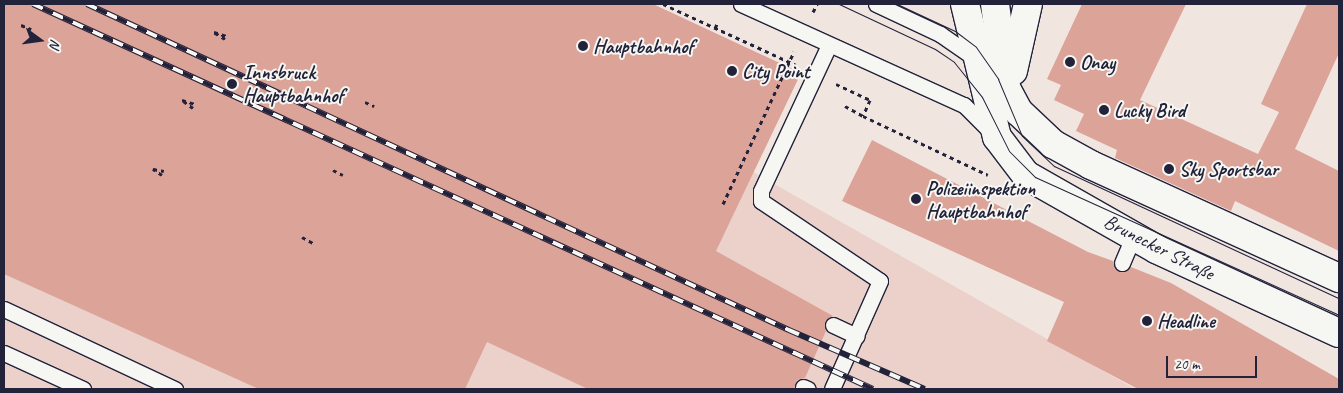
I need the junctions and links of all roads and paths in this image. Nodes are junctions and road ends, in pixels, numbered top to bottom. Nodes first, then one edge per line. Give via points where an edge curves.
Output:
1 (663, 4) edge
2 (741, 4) edge
3 (817, 4) edge
4 (876, 4) edge
5 (965, 4) edge
6 (995, 4) edge
7 (1023, 4) edge
8 (1028, 4) edge
9 (718, 22) dead end
10 (21, 25) dead end
11 (715, 28) junction
12 (31, 29) dead end
13 (803, 32) junction
14 (940, 34) junction
15 (829, 45) junction
16 (985, 57) junction
17 (789, 62) junction
18 (816, 74) junction
19 (365, 102) dead end
20 (374, 106) dead end
21 (845, 106) dead end
22 (1020, 112) junction
23 (863, 116) junction
24 (996, 137) junction
25 (333, 170) dead end
26 (344, 175) dead end
27 (996, 179) dead end
28 (723, 204) dead end
29 (302, 237) dead end
30 (1133, 237) junction
31 (313, 243) dead end
32 (1122, 264) dead end
33 (1339, 278) edge
34 (4, 309) edge
35 (834, 324) dead end
36 (1339, 333) edge
37 (857, 336) junction
38 (4, 353) edge
39 (83, 389) edge
40 (175, 389) edge
41 (832, 389) edge

1 - 11 path
2 - 13 lane
3 - 13 path
4 - 14 lane
5 - 16 street
6 - 16 street
7 - 16 lane via 1014,24
8 - 22 street via 1013,70
9 - 11 path
10 - 12 path
11 - 17 path
13 - 15 lane
13 - 17 path
14 - 16 lane
14 - 16 lane
15 - 18 lane
15 - 24 lane via 964,105
16 - 22 street via 1000,70
16 - 24 street
17 - 18 path
17 - 28 path
18 - 23 path via 870,100
18 - 37 lane via 761,191 760,201 880,280
19 - 20 path
21 - 23 path
22 - 33 street via 1068,154
23 - 27 path
24 - 30 street, Brunecker Straße via 1026,175
25 - 26 path
29 - 31 path
30 - 32 lane
30 - 36 street, Brunecker Straße
34 - 40 lane
35 - 37 lane
37 - 41 lane
38 - 39 lane

